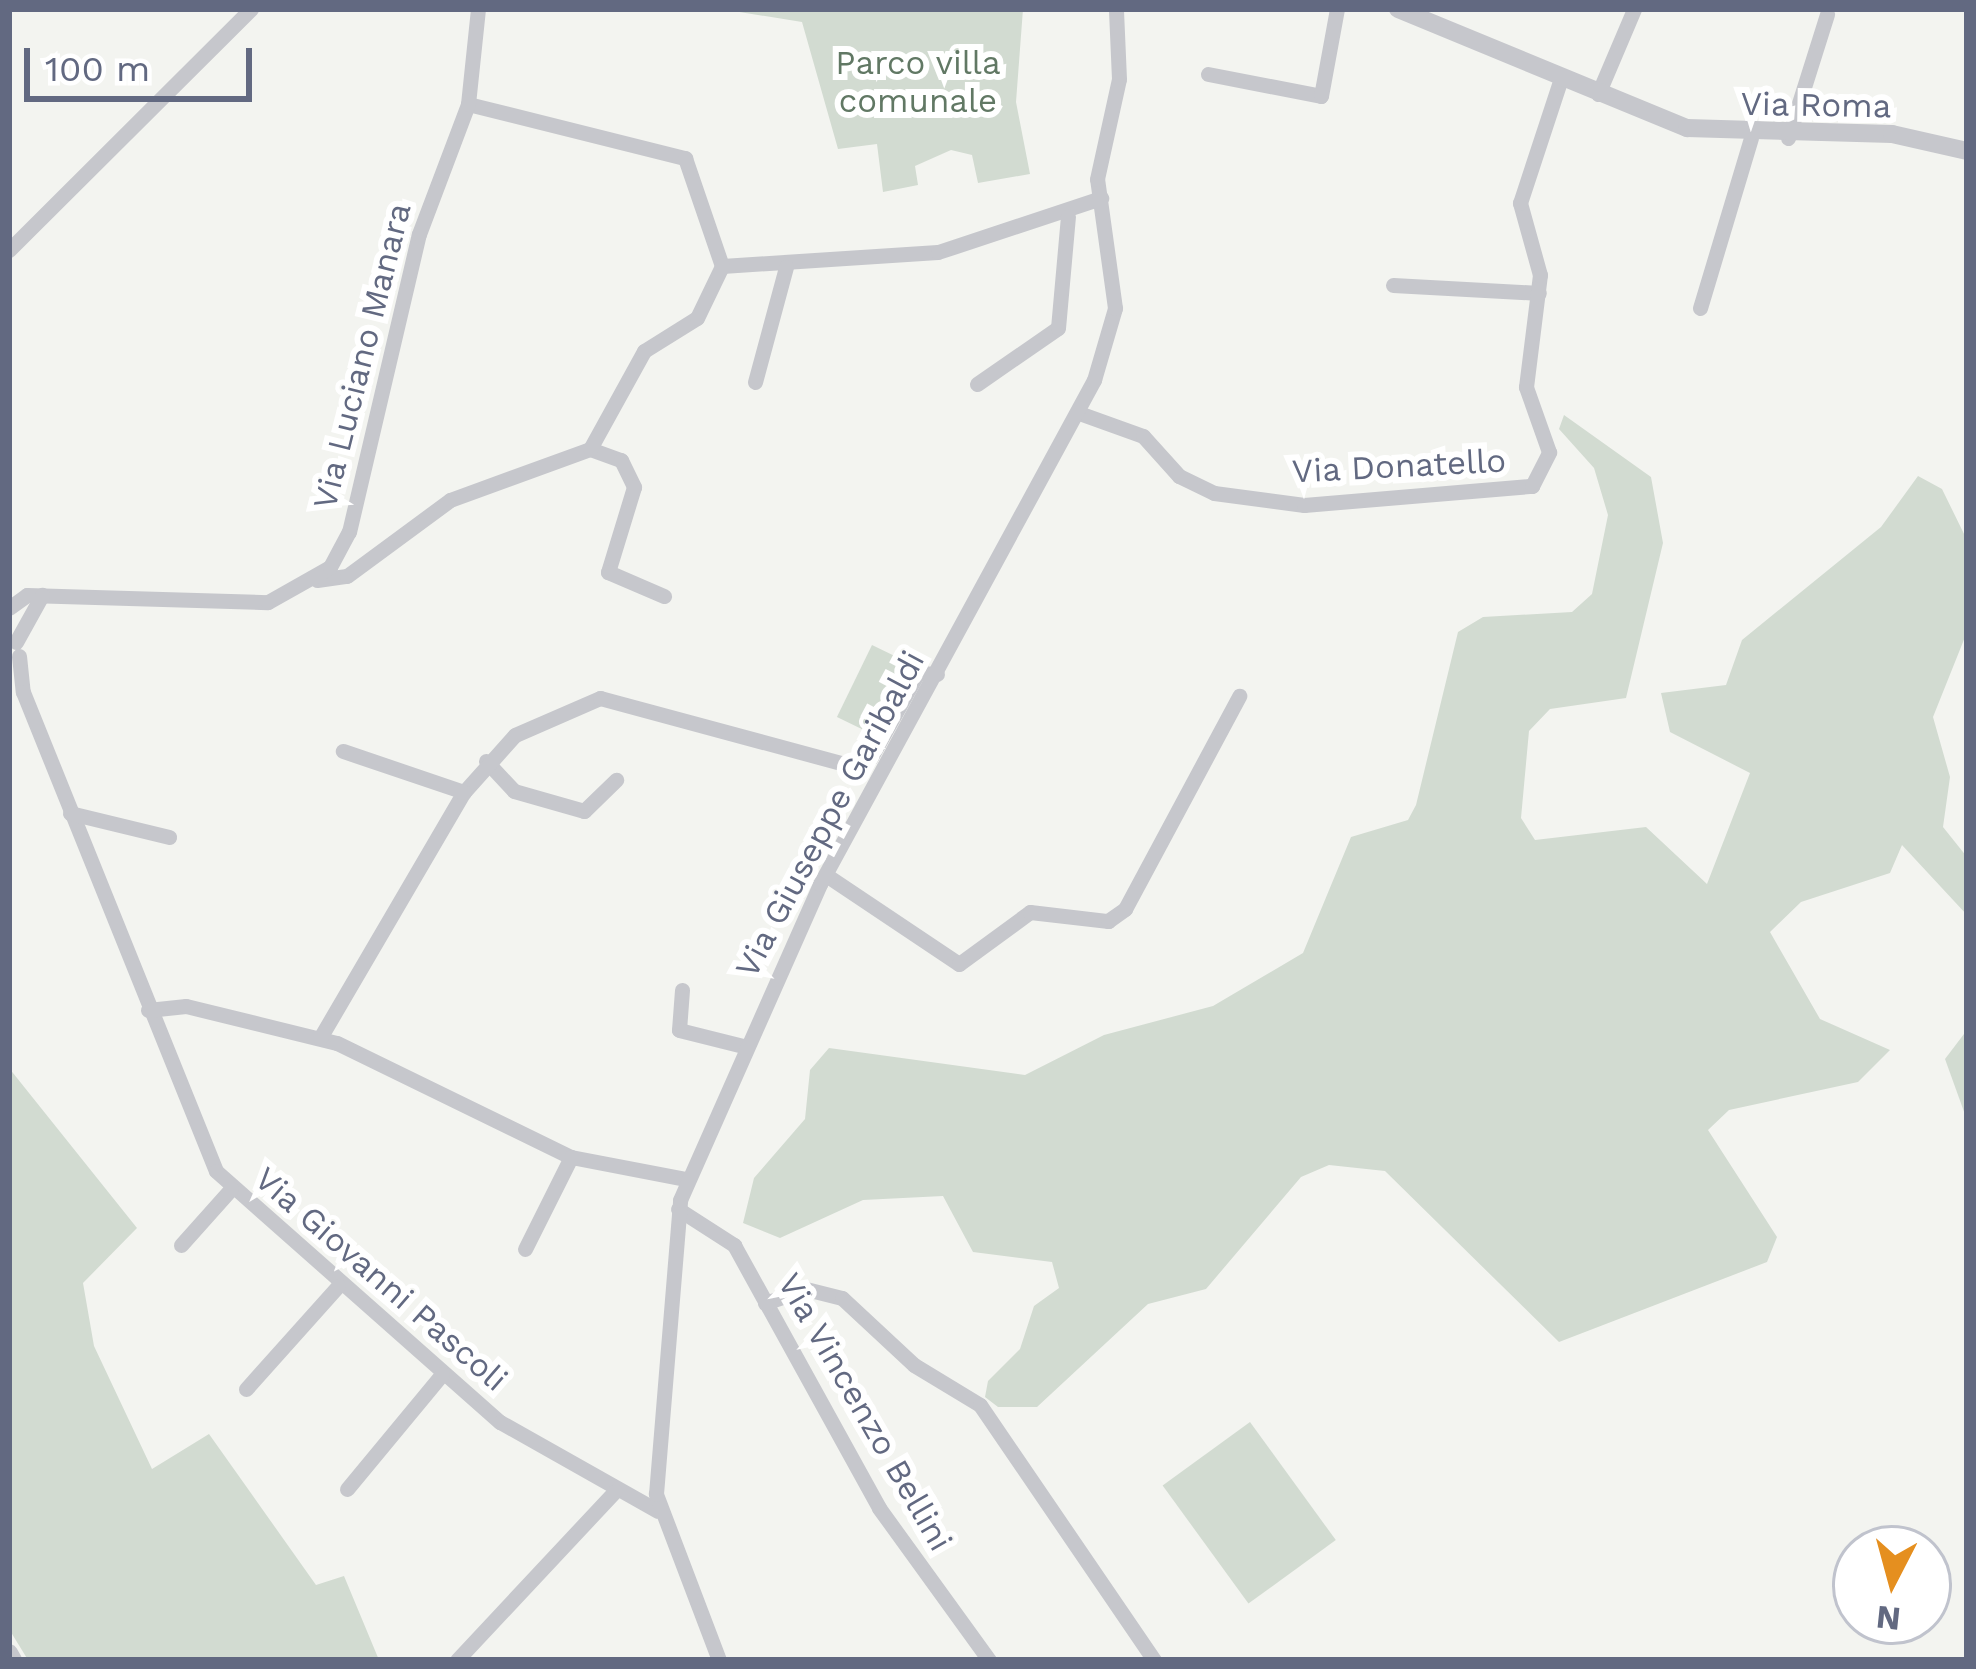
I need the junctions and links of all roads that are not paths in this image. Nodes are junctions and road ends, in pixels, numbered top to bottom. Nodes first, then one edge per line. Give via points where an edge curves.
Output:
1 (251, 9) edge
2 (478, 9) edge
3 (1116, 9) edge
4 (1336, 9) edge
5 (1398, 9) edge
6 (1634, 9) edge
7 (1827, 14) dead end
8 (1208, 74) dead end
9 (1561, 78) junction
10 (1598, 94) junction
11 (468, 104) junction
12 (1751, 138) junction
13 (1788, 138) junction
14 (1967, 151) edge
15 (1101, 198) junction
16 (1068, 216) junction
17 (9, 250) edge
18 (722, 266) junction
19 (786, 267) junction
20 (1393, 285) dead end
21 (1539, 293) junction
22 (1700, 308) dead end
23 (755, 382) dead end
24 (977, 384) dead end
25 (1079, 413) junction
26 (590, 449) junction
27 (317, 580) junction
28 (42, 595) junction
29 (664, 596) dead end
30 (9, 608) edge
31 (15, 644) edge
32 (9, 672) edge
33 (937, 674) junction
34 (16, 687) edge
35 (1239, 696) dead end
36 (343, 751) dead end
37 (486, 760) junction
38 (616, 780) dead end
39 (464, 792) junction
40 (70, 813) junction
41 (169, 837) dead end
42 (826, 875) junction
43 (682, 990) dead end
44 (148, 1010) junction
45 (320, 1038) junction
46 (742, 1046) junction
47 (571, 1157) junction
48 (686, 1179) junction
49 (231, 1189) junction
50 (678, 1209) junction
51 (181, 1245) dead end
52 (525, 1249) dead end
53 (338, 1286) junction
54 (765, 1303) junction
55 (442, 1374) junction
56 (246, 1389) dead end
57 (347, 1489) dead end
58 (615, 1490) junction
59 (658, 1511) junction
60 (457, 1660) edge
61 (719, 1660) edge
62 (989, 1660) edge
63 (1154, 1660) edge

1 - 17 street
2 - 11 street, Via Luciano Manara
3 - 15 street, Via Giuseppe Garibaldi via 1119,79
4 - 8 street via 1321,96
5 - 9 street, Via Roma
6 - 10 street
7 - 13 street
9 - 10 street, Via Roma
9 - 21 street via 1520,203
10 - 12 street, Via Roma
11 - 18 street via 686,158
11 - 27 street, Via Luciano Manara via 418,234 349,532
12 - 13 street, Via Roma
12 - 22 street
13 - 14 street, Via Roma via 1892,134
15 - 16 street
15 - 25 street, Via Giuseppe Garibaldi via 1115,308
16 - 19 street via 938,253
16 - 24 street via 1058,328
18 - 19 street
18 - 26 street via 697,318 644,351
19 - 23 street
20 - 21 street
21 - 25 street, Via Donatello via 1526,386 1549,452 1532,486 1304,505 1214,494 1179,476 1143,436
25 - 33 street, Via Giuseppe Garibaldi
26 - 27 street via 450,500 347,576
26 - 29 street via 621,460 634,487 608,572
27 - 28 street via 268,602
28 - 30 street
28 - 31 street
31 - 32 street
31 - 34 street
33 - 37 street via 918,673 871,757 852,766 600,698 542,718
33 - 42 street, Via Giuseppe Garibaldi
34 - 40 street
35 - 42 street via 1125,909 1108,921 1030,912 958,964
36 - 39 street
37 - 38 street via 514,791 584,812
37 - 39 street
39 - 45 street
40 - 41 street
40 - 44 street
42 - 46 street, Via Giuseppe Garibaldi
43 - 46 street via 679,1030
44 - 45 street via 186,1006
44 - 49 street, Via Giovanni Pascoli
45 - 47 street
46 - 48 street, Via Giuseppe Garibaldi
47 - 48 street
47 - 52 street
48 - 50 street, Via Giuseppe Garibaldi
49 - 51 street
49 - 53 street, Via Giovanni Pascoli
50 - 54 street, Via Vincenzo Bellini via 734,1245
50 - 59 street, Via Giuseppe Garibaldi
53 - 55 street, Via Giovanni Pascoli
53 - 56 street
54 - 62 street, Via Vincenzo Bellini via 879,1508
54 - 63 street via 806,1289 842,1298 914,1366 980,1405
55 - 57 street
55 - 58 street, Via Giovanni Pascoli
58 - 59 street, Via Giovanni Pascoli
58 - 60 street
59 - 61 street, Via Giuseppe Garibaldi

